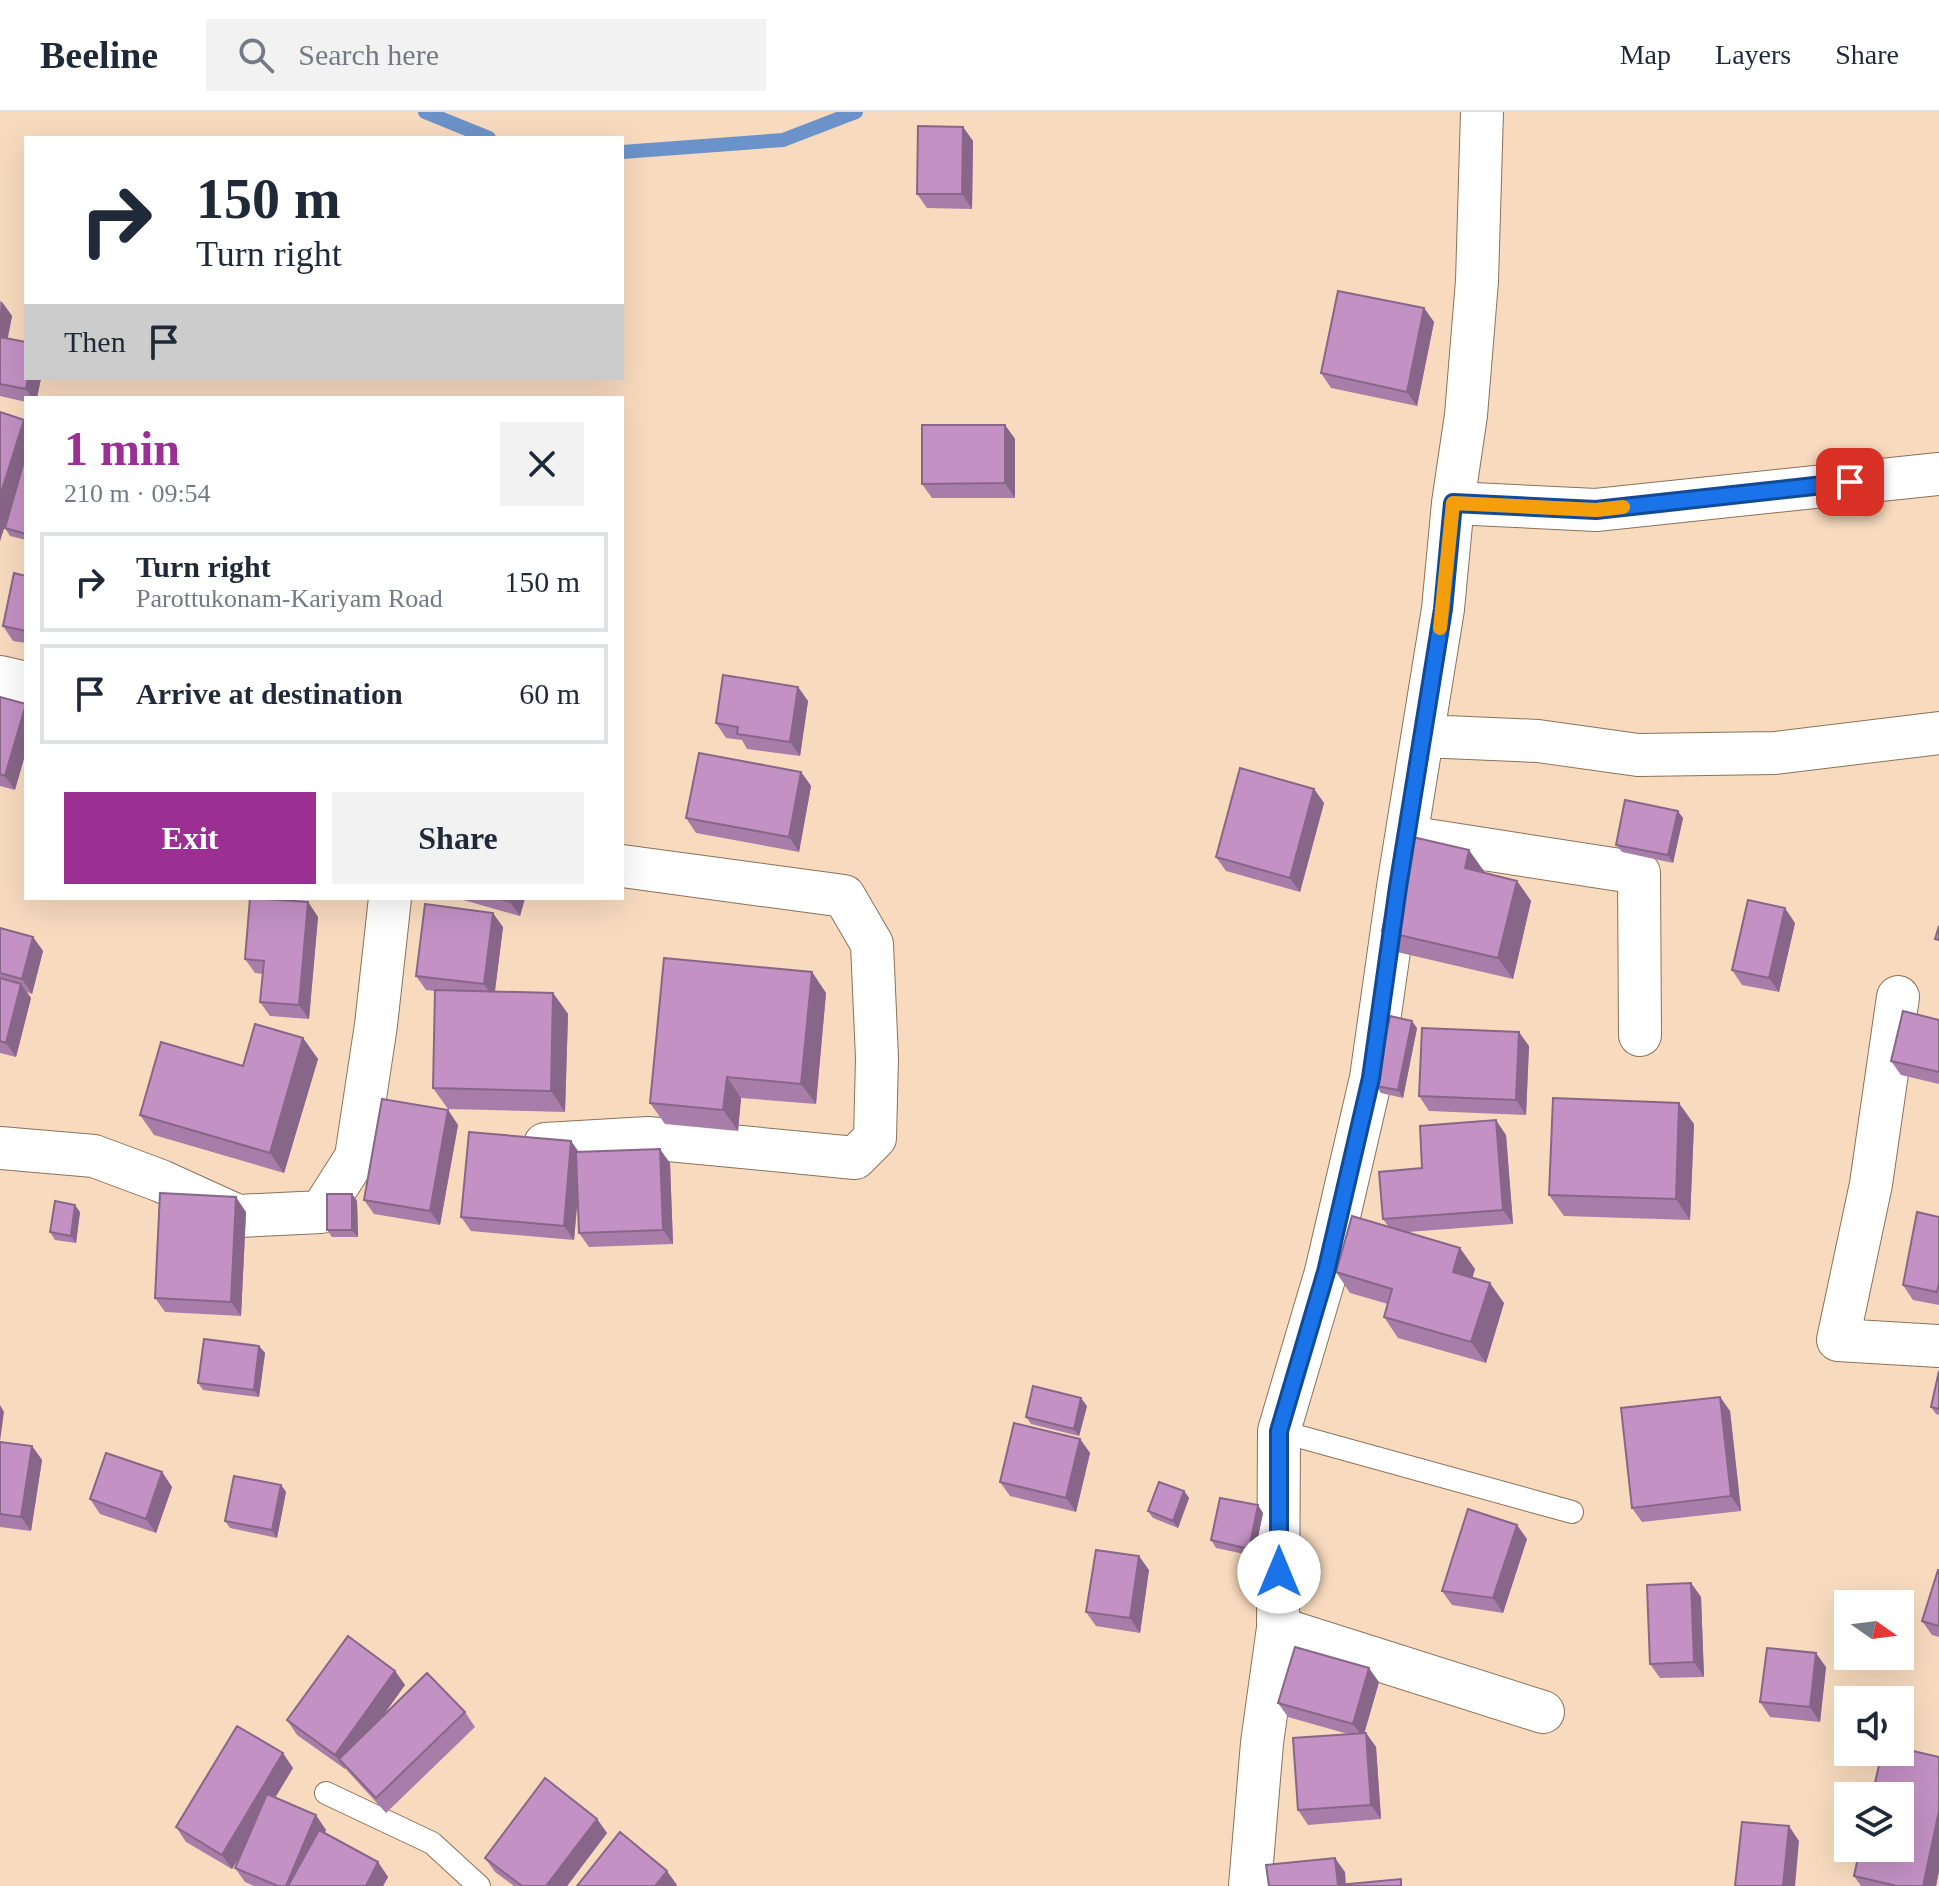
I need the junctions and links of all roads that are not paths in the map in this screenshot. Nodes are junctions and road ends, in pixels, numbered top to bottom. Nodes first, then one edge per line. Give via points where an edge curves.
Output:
1 (1482, 112) edge
2 (1939, 474) edge
3 (1453, 503) junction
4 (0, 677) edge
5 (24, 683) edge
6 (1939, 733) edge
7 (1423, 736) junction
8 (1407, 837) junction
9 (624, 866) edge
10 (390, 900) edge
11 (1898, 997) dead end
12 (1640, 1035) dead end
13 (545, 1144) edge
14 (0, 1148) edge
15 (1939, 1346) edge
16 (1279, 1431) junction
17 (1572, 1512) dead end
18 (1278, 1628) junction
19 (1543, 1712) dead end
20 (326, 1793) dead end
21 (479, 1886) edge
22 (1250, 1886) edge

1 - 3 street via 1477,281
2 - 3 street via 1596,510
3 - 7 street
4 - 5 street
6 - 7 street via 1775,753 1638,755 1538,741
7 - 8 street
8 - 12 street via 1639,873
8 - 16 street via 1371,1078 1326,1272
9 - 13 street via 844,896 872,944 875,1138 855,1158 648,1138
10 - 14 street via 356,1157 321,1212 238,1216 94,1156
11 - 15 street via 1871,1184 1838,1340
16 - 17 lane
16 - 18 street
18 - 19 street
18 - 22 street
20 - 21 lane via 432,1843

